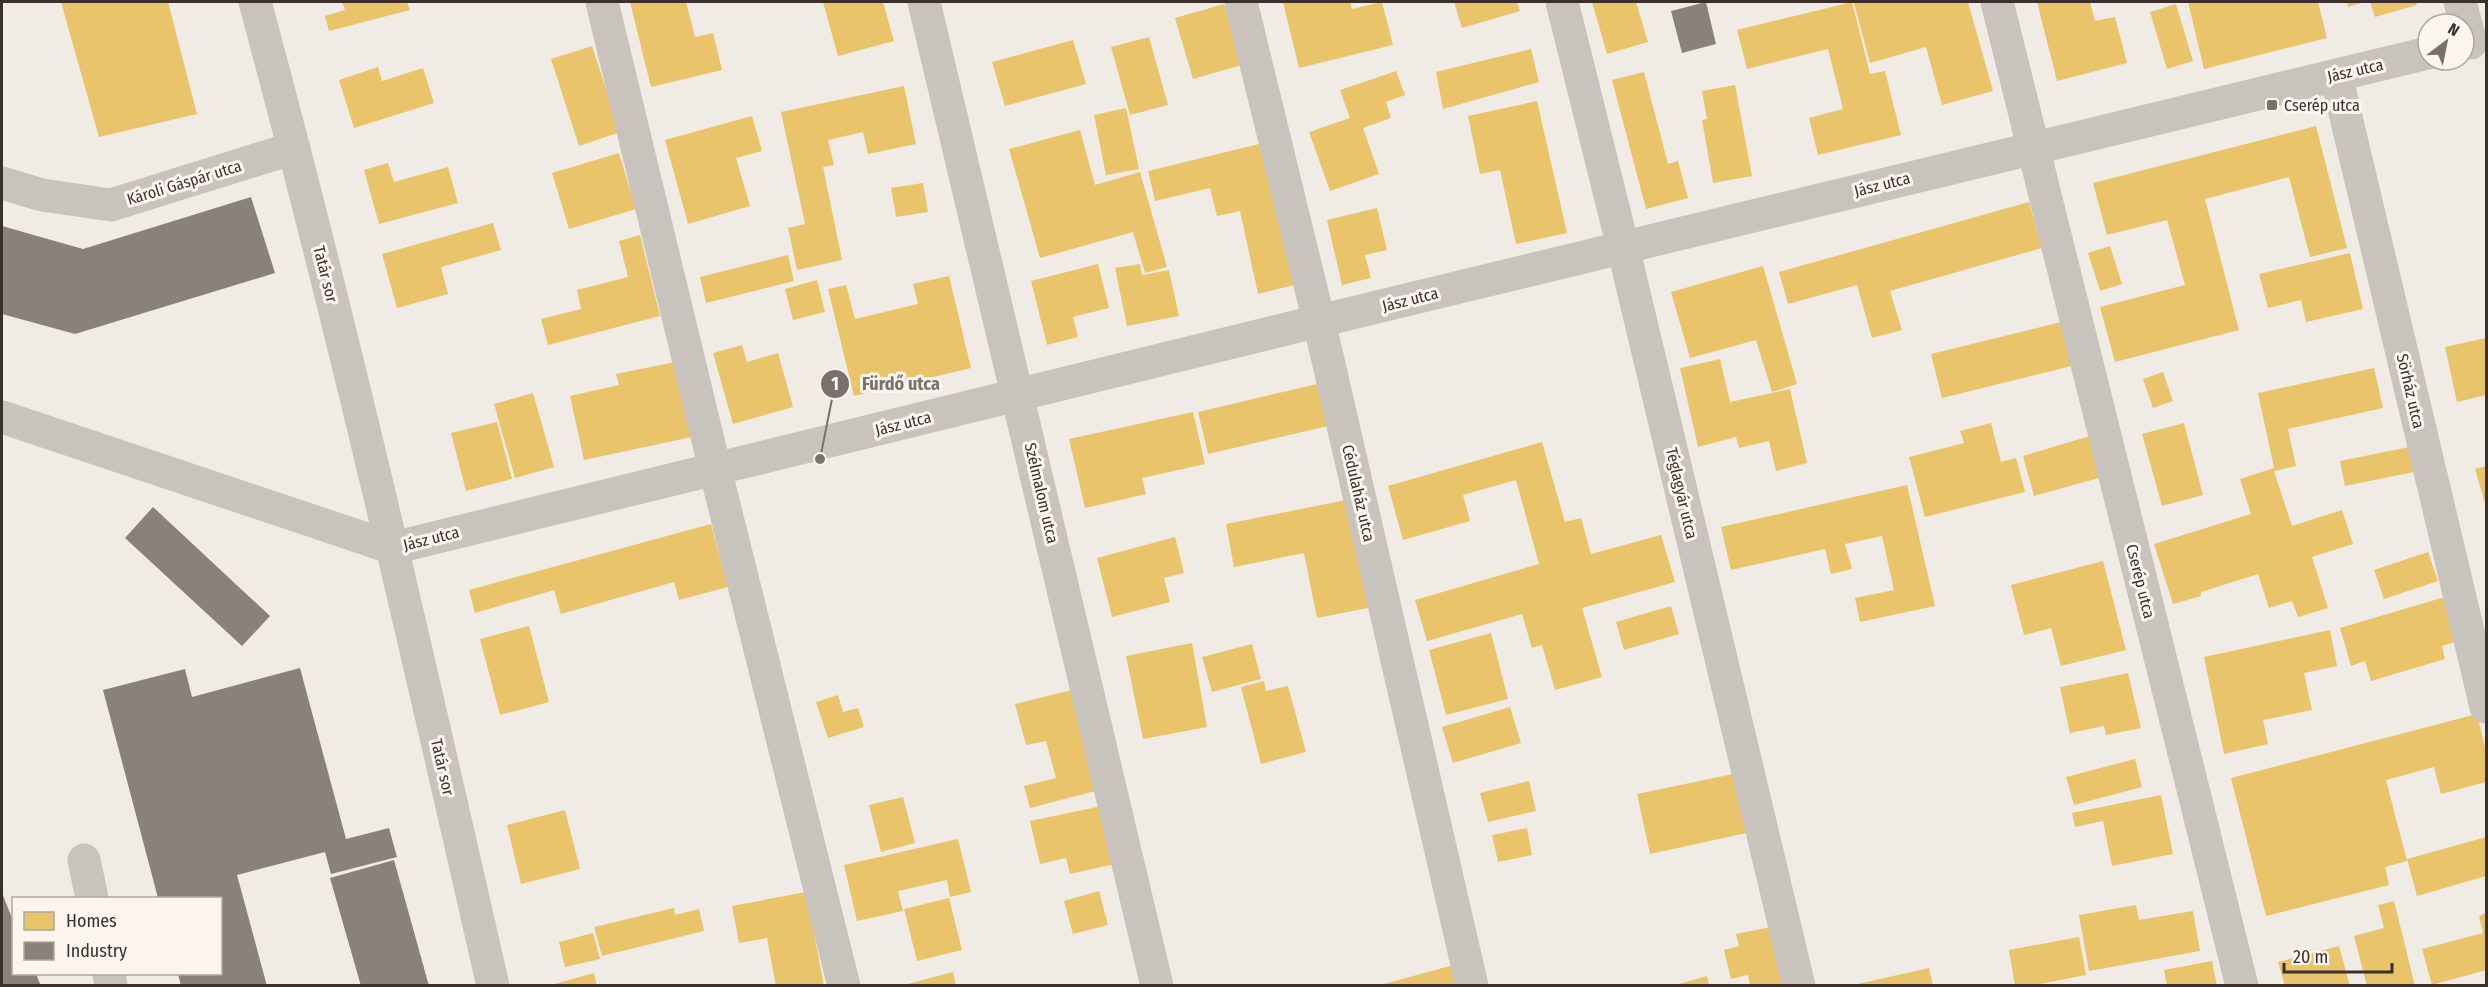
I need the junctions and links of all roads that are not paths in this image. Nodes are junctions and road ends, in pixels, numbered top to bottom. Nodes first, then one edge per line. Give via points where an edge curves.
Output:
1 (255, 2) edge
2 (602, 2) edge
3 (924, 2) edge
4 (1241, 2) edge
5 (1562, 2) edge
6 (1997, 2) edge
7 (2416, 56) edge
8 (2336, 75) junction
9 (2033, 147) junction
10 (294, 148) junction
11 (2, 183) edge
12 (1623, 247) junction
13 (1319, 321) junction
14 (1019, 395) junction
15 (2, 417) edge
16 (715, 469) junction
17 (393, 548) junction
18 (2487, 707) edge
19 (84, 860) dead end
20 (92, 897) edge
21 (493, 986) edge
22 (844, 986) edge
23 (1156, 986) edge
24 (1472, 986) edge
25 (1799, 986) edge
26 (2242, 986) edge

1 - 10 street, Tatár sor
2 - 16 street
3 - 14 street, Szélmalom utca
4 - 13 street, Cédulaház utca
5 - 12 street, Téglagyár utca
6 - 9 street, Cserép utca
7 - 8 street, Jász utca
8 - 9 street, Jász utca
8 - 18 street, Sörház utca
9 - 12 street, Jász utca
9 - 26 street, Cserép utca
10 - 11 street, Károli Gáspár utca via 111,205 42,195
10 - 17 street, Tatár sor
12 - 13 street, Jász utca
12 - 25 street, Téglagyár utca
13 - 14 street, Jász utca
13 - 24 street, Cédulaház utca
14 - 16 street, Jász utca
14 - 23 street, Szélmalom utca
15 - 17 street
16 - 17 street, Jász utca
16 - 22 street
17 - 21 street, Tatár sor
19 - 20 street

